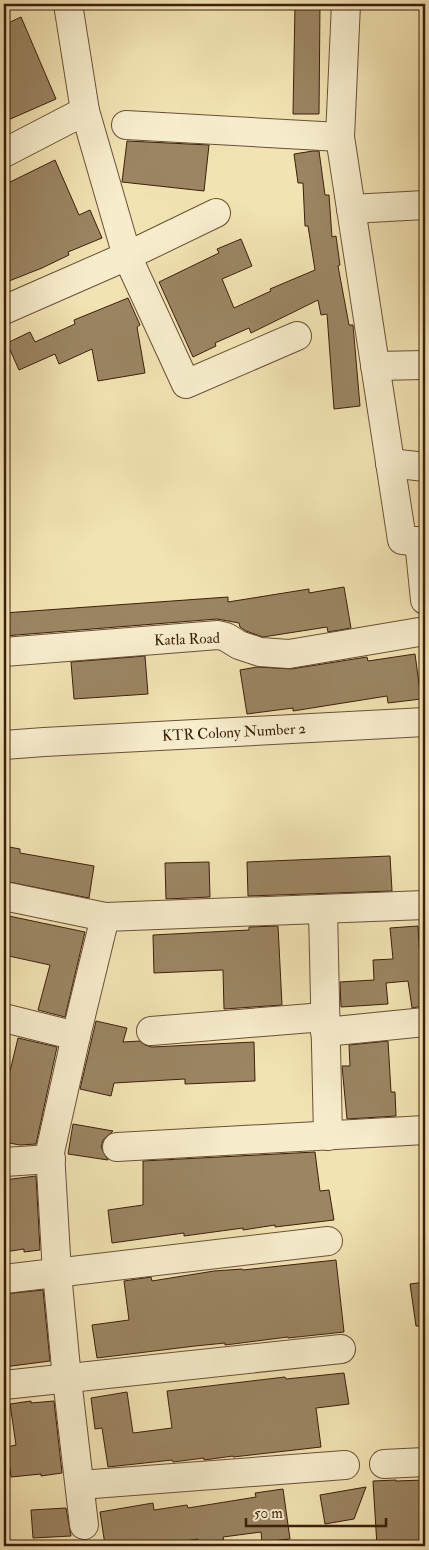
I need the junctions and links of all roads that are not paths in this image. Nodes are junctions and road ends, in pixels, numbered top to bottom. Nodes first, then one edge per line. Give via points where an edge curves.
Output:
1 (68, 4) edge
2 (346, 4) edge
3 (86, 111) junction
4 (126, 126) dead end
5 (340, 137) junction
6 (4, 153) edge
7 (425, 206) edge
8 (351, 209) junction
9 (216, 213) dead end
10 (127, 256) junction
11 (4, 310) edge
12 (298, 336) dead end
13 (425, 365) edge
14 (375, 366) junction
15 (390, 463) junction
16 (425, 467) edge
17 (422, 542) edge
18 (425, 600) edge
19 (425, 631) edge
20 (4, 652) edge
21 (425, 722) edge
22 (4, 746) edge
23 (4, 896) edge
24 (425, 905) edge
25 (323, 910) junction
26 (105, 916) junction
27 (4, 1018) edge
28 (425, 1022) edge
29 (325, 1024) junction
30 (150, 1031) dead end
31 (76, 1036) junction
32 (425, 1130) edge
33 (328, 1136) junction
34 (117, 1147) dead end
35 (51, 1159) junction
36 (4, 1162) edge
37 (328, 1241) dead end
38 (56, 1273) junction
39 (4, 1279) edge
40 (341, 1349) dead end
41 (67, 1379) junction
42 (4, 1385) edge
43 (425, 1462) edge
44 (384, 1464) dead end
45 (345, 1465) dead end
46 (80, 1485) junction
47 (84, 1525) dead end

1 - 3 street
2 - 5 street
3 - 6 street
3 - 10 street
4 - 5 street
5 - 8 street
7 - 8 street
8 - 14 street
9 - 10 street
10 - 11 street
10 - 12 street via 186,384
13 - 14 street
14 - 15 street
15 - 16 street
15 - 17 street via 402,540
17 - 18 street
19 - 20 street, Katla Road via 289,654 260,652 218,635
21 - 22 street, KTR Colony Number 2
23 - 26 street
24 - 25 street
25 - 26 street
25 - 29 street
26 - 31 street
27 - 31 street
28 - 29 street
29 - 30 street
29 - 33 street
31 - 35 street
32 - 33 street
33 - 34 street
35 - 36 street
35 - 38 street
37 - 38 street
38 - 39 street
38 - 41 street
40 - 41 street
41 - 42 street
41 - 46 street
43 - 44 street
45 - 46 street
46 - 47 street

